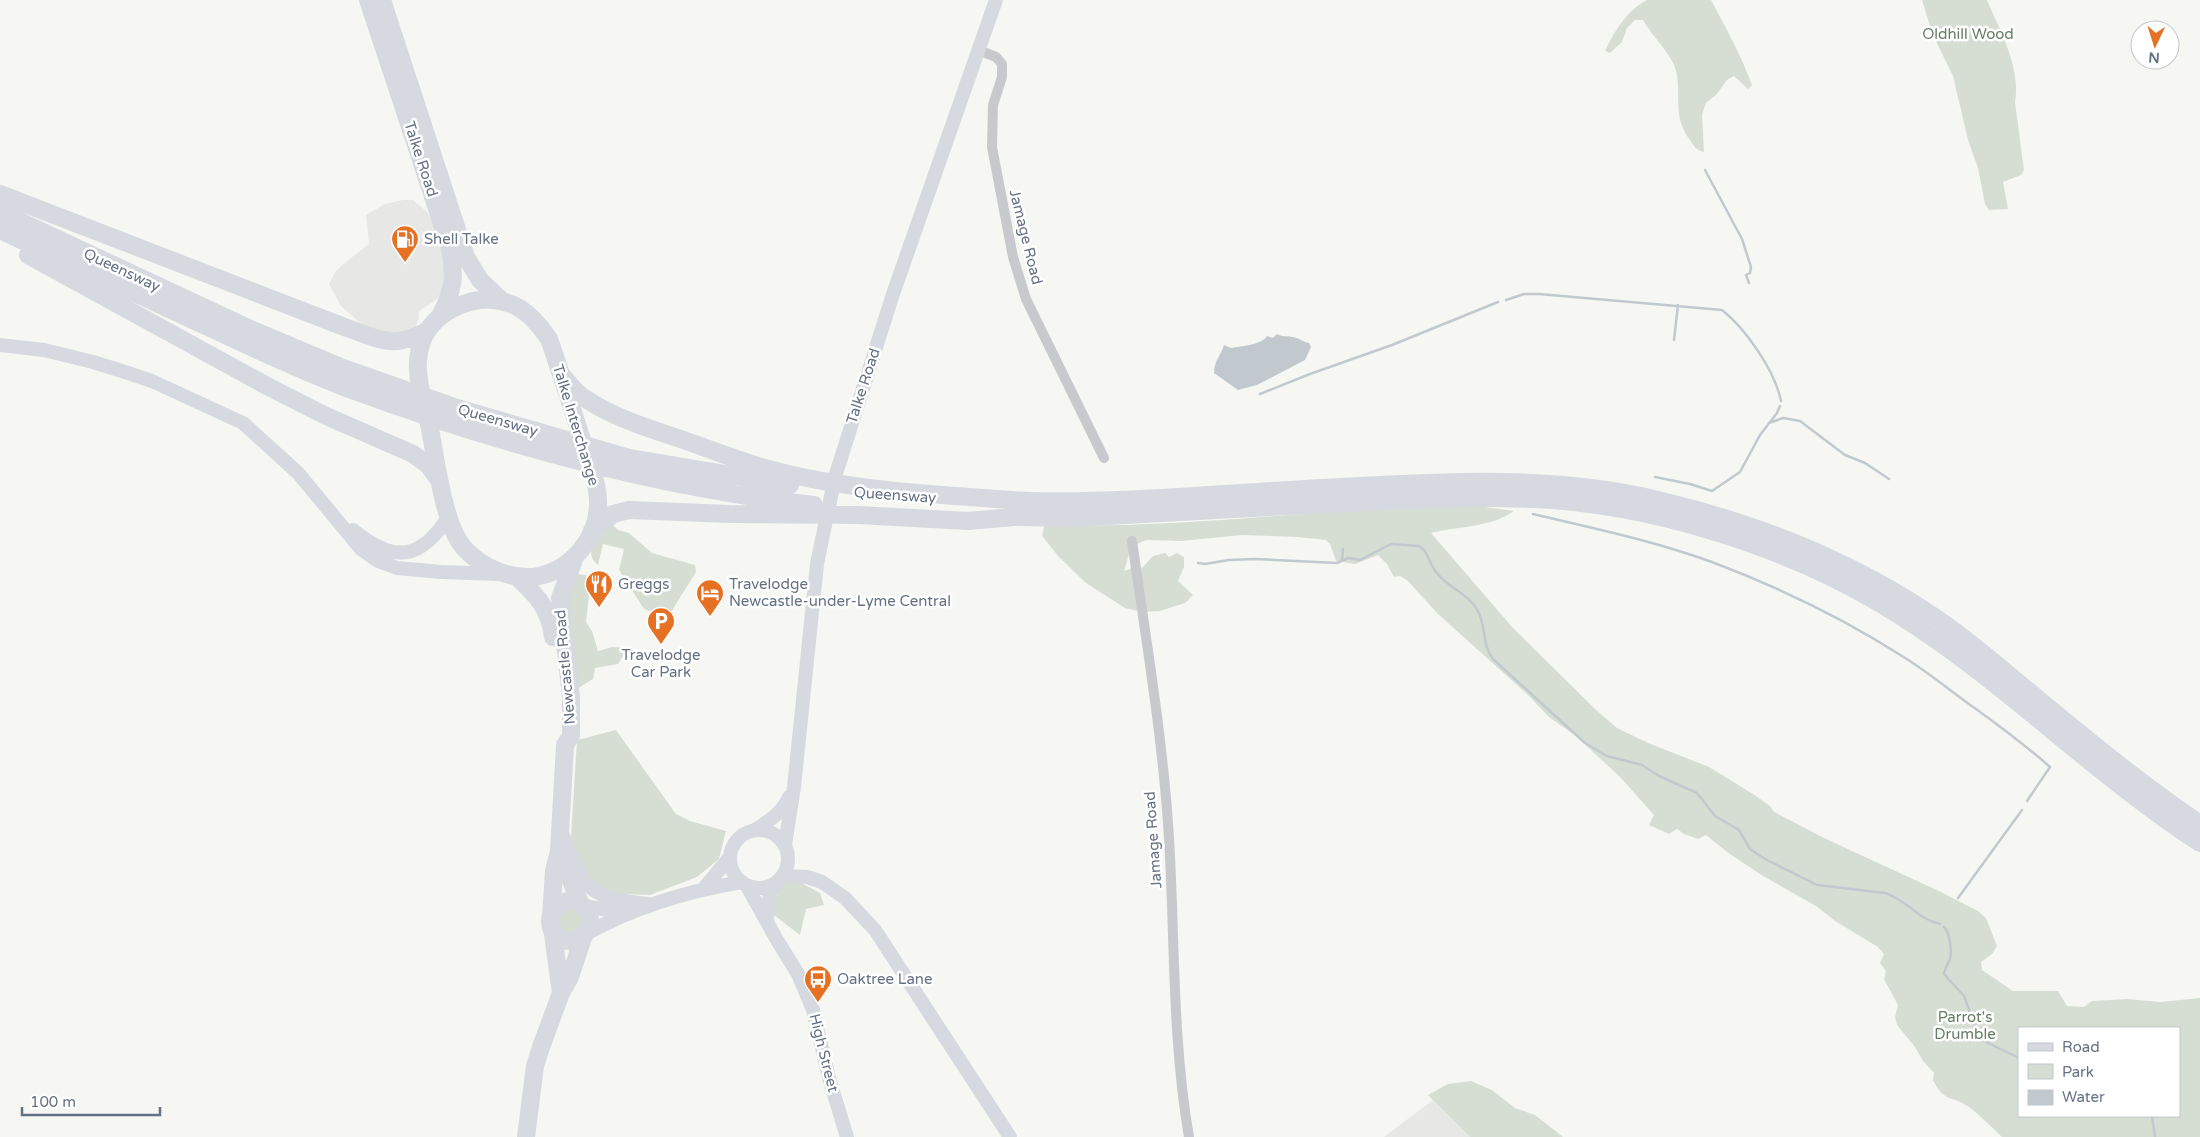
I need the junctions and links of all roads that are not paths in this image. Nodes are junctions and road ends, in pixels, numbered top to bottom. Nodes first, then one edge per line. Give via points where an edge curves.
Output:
1 (368, 0) edge
2 (382, 0) edge
3 (996, 0) edge
4 (978, 50) junction
5 (0, 194) edge
6 (0, 212) edge
7 (0, 230) edge
8 (0, 240) edge
9 (501, 300) junction
10 (433, 324) junction
11 (0, 345) edge
12 (561, 374) junction
13 (1104, 458) dead end
14 (441, 482) junction
15 (1030, 501) junction
16 (332, 512) junction
17 (449, 516) junction
18 (1014, 518) junction
19 (592, 530) junction
20 (1132, 542) dead end
21 (574, 560) junction
22 (512, 575) junction
23 (565, 745) junction
24 (794, 787) junction
25 (2200, 824) edge
26 (560, 828) junction
27 (755, 830) junction
28 (2200, 843) edge
29 (559, 851) junction
30 (787, 851) junction
31 (730, 857) junction
32 (807, 877) junction
33 (781, 878) junction
34 (745, 884) junction
35 (704, 888) junction
36 (654, 904) junction
37 (582, 906) junction
38 (628, 913) junction
39 (767, 920) junction
40 (551, 922) junction
41 (585, 934) junction
42 (560, 993) junction
43 (526, 1137) edge
44 (847, 1137) edge
45 (1010, 1137) edge
46 (1189, 1137) edge

1 - 10 highway, Talke Road via 454,266 452,290
2 - 9 highway, Talke Road via 466,258 480,280
3 - 4 street, Talke Road
4 - 13 street, Jamage Road via 1002,64 1002,76 993,105 992,147 1013,257 1026,299
4 - 24 street, Talke Road via 893,294 835,477 817,564
5 - 10 highway, Talke Interchange via 386,341 401,342
6 - 15 highway, Queensway via 116,268 343,368 457,408 629,458 734,477 873,495
7 - 18 highway, Queensway via 265,354 343,386 456,425 610,470 789,502
8 - 14 highway via 267,386 413,454 428,465
9 - 10 highway, Talke Interchange via 461,304
9 - 12 highway, Talke Interchange via 528,313 538,323 549,339
10 - 14 highway via 419,350 418,367
11 - 16 street via 44,350 117,369 152,381 243,423 298,473
12 - 15 highway via 588,401 664,434 773,470 847,485
12 - 19 highway, Talke Interchange via 594,480 598,506
14 - 17 highway
15 - 25 highway via 1453,481 1521,482 1654,499 1719,516 1829,559 1926,612 1977,649 2155,794
16 - 17 street via 364,539 380,549 397,553 411,552 424,546
16 - 22 street via 361,549 388,565 441,572
17 - 22 highway via 458,539 470,554 490,568
18 - 19 highway via 968,521 858,514 629,510 613,514
18 - 28 highway via 1072,518 1460,498 1536,499 1590,504 1709,531 1749,543 1806,567 1872,599 1923,631
19 - 21 highway, Talke Interchange
20 - 46 street, Jamage Road via 1161,749 1169,837 1179,1045
21 - 22 highway via 541,575
21 - 23 highway, Newcastle Road via 560,598 571,697 571,736
22 - 23 highway, Newcastle Road via 544,606 549,616 558,669 559,735
23 - 26 highway, Newcastle Road
24 - 27 street, Talke Road via 785,807
24 - 30 street, Talke Road
26 - 29 highway, Newcastle Road
26 - 36 street via 579,875 598,894 617,900
27 - 30 street via 770,831 778,836
27 - 31 street via 737,839
29 - 37 highway, Newcastle Road
29 - 40 highway, Newcastle Road via 554,871
30 - 32 street
30 - 33 street
31 - 34 street via 732,868
31 - 35 street
32 - 33 street
32 - 45 street via 822,882 844,898 875,930
33 - 34 street via 760,888
33 - 39 street via 770,893
34 - 35 street
34 - 39 street, High Street
35 - 36 street
36 - 38 street
37 - 38 street
37 - 40 highway via 564,902 556,908
37 - 41 highway via 590,922
38 - 41 street
39 - 44 street, High Street via 798,974 813,1010
40 - 41 highway via 558,937 566,940 574,941
40 - 42 highway, Newcastle Road
41 - 42 highway, Newcastle Road via 570,977
42 - 43 highway, Newcastle Road via 535,1066

